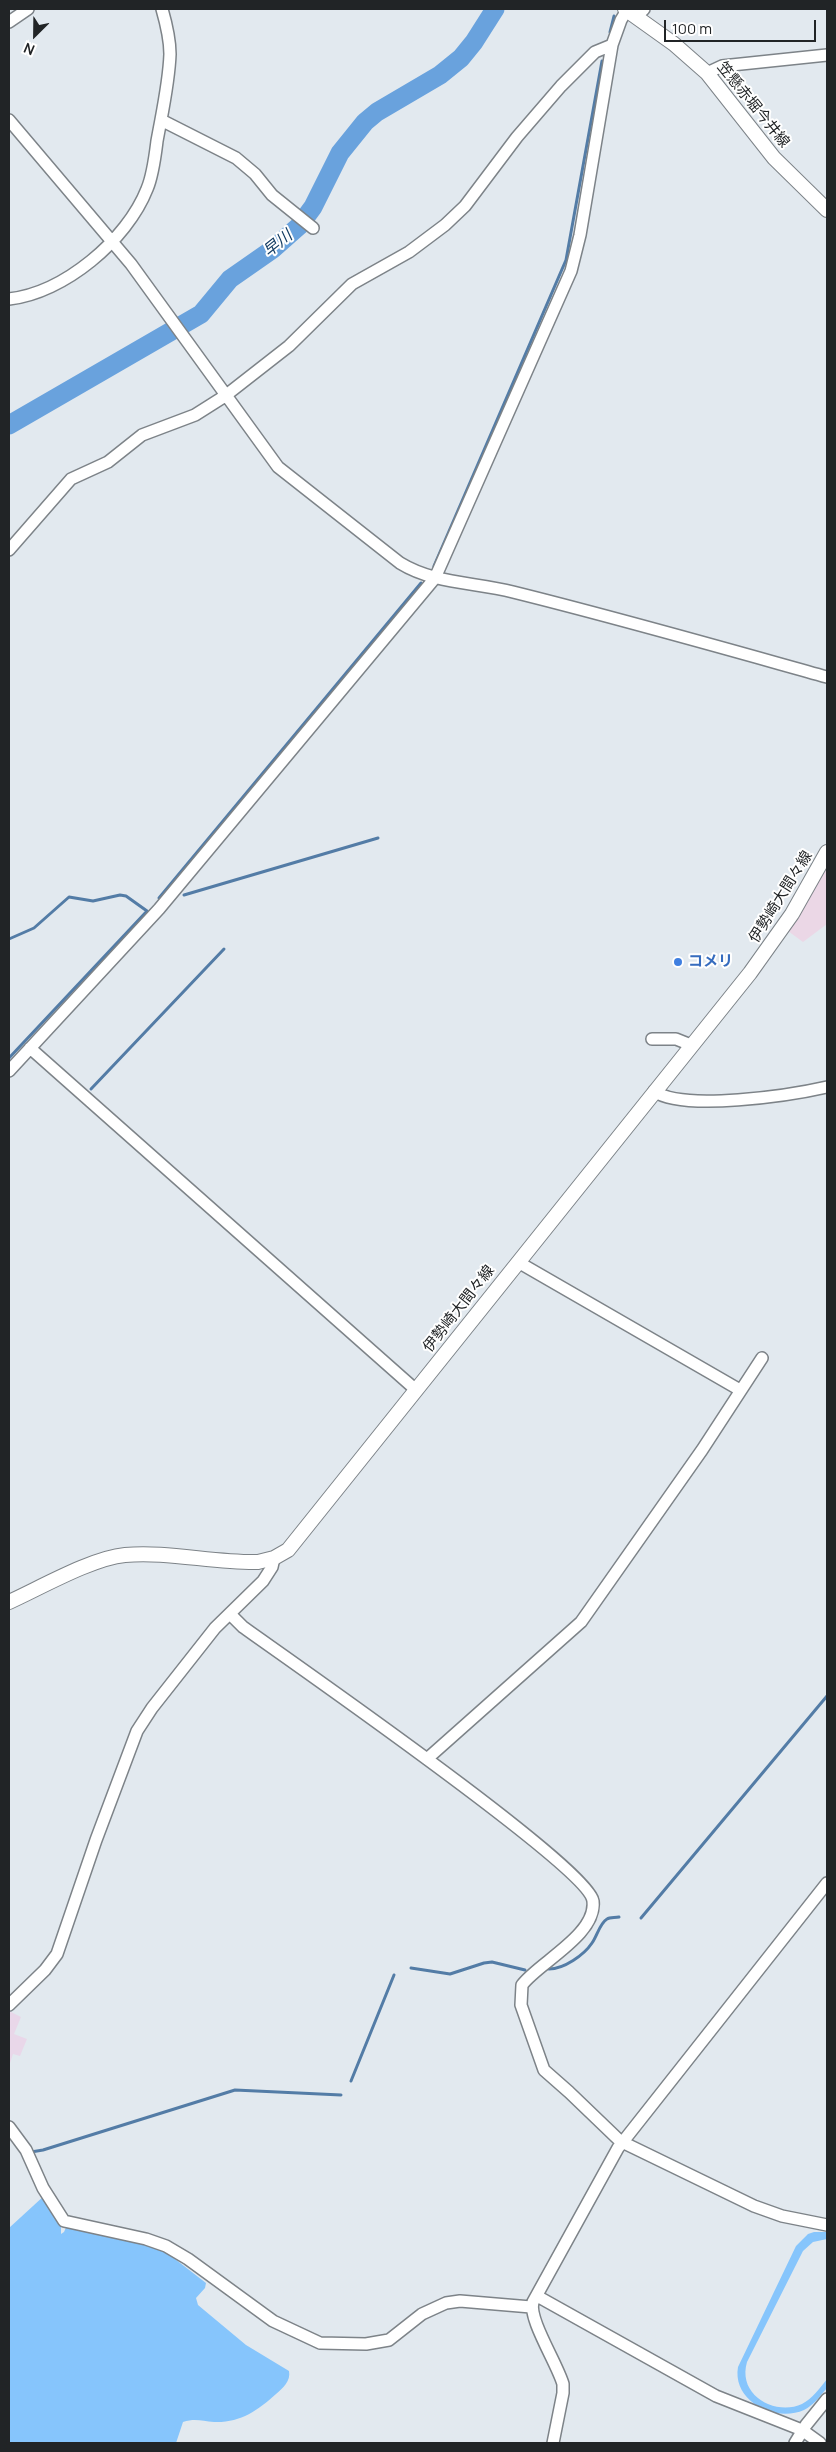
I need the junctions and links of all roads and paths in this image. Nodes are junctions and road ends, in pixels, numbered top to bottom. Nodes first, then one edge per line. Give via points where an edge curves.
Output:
1 (28, 9) edge
2 (162, 9) edge
3 (633, 11) edge
4 (9, 22) edge
5 (612, 45) junction
6 (827, 55) edge
7 (707, 73) junction
8 (9, 120) edge
9 (161, 120) junction
10 (827, 210) edge
11 (313, 228) dead end
12 (113, 242) junction
13 (9, 299) edge
14 (225, 396) junction
15 (9, 550) edge
16 (436, 578) junction
17 (827, 677) edge
18 (827, 852) edge
19 (652, 1039) dead end
20 (691, 1045) junction
21 (30, 1048) junction
22 (9, 1071) edge
23 (827, 1087) edge
24 (654, 1091) junction
25 (518, 1262) junction
26 (762, 1358) dead end
27 (416, 1390) junction
28 (740, 1390) junction
29 (274, 1558) junction
30 (9, 1602) edge
31 (230, 1614) junction
32 (428, 1758) junction
33 (827, 1883) edge
34 (9, 2005) edge
35 (9, 2127) edge
36 (623, 2143) junction
37 (827, 2225) edge
38 (537, 2296) junction
39 (531, 2307) junction
40 (827, 2399) edge
41 (802, 2430) junction
42 (553, 2443) edge
43 (795, 2443) edge
44 (820, 2443) edge

1 - 4 street
2 - 9 street via 170,54
3 - 5 street via 620,20
3 - 7 main road, 笠懸赤堀今井線
5 - 14 street via 595,52 561,86 465,206 445,225 409,252 352,284 289,346
5 - 16 street via 571,271
6 - 7 street via 722,66
7 - 10 main road, 笠懸赤堀今井線 via 774,158
8 - 12 street
9 - 11 street via 236,158 272,196
9 - 12 street via 147,189
12 - 13 street via 76,271 34,294
12 - 14 street
14 - 15 street via 195,414 142,435 108,462 71,479
14 - 16 street via 278,467 385,552 410,569
16 - 17 street via 512,591
16 - 21 street via 159,908
18 - 20 main road, 伊勢崎大間々線 via 772,944
19 - 20 street via 676,1039
20 - 24 main road, 伊勢崎大間々線
21 - 22 street
21 - 27 street
23 - 24 street via 787,1095 701,1101 669,1098
24 - 25 main road, 伊勢崎大間々線
25 - 27 main road, 伊勢崎大間々線
25 - 28 street
26 - 28 street
27 - 29 main road, 伊勢崎大間々線 via 296,1542
28 - 32 street via 581,1622
29 - 30 main road, 伊勢崎大間々線 via 244,1562 125,1555 72,1573
29 - 31 street via 263,1581
31 - 32 street via 243,1627
31 - 34 street via 152,1708 137,1731 57,1954
32 - 36 street via 576,1879 593,1900 590,1915 576,1937 522,1985 521,2005 544,2070
33 - 36 street
35 - 39 street via 26,2150 43,2188 64,2221 166,2246 273,2321 320,2343 366,2344 390,2340 422,2314 446,2303 460,2301
36 - 37 street via 754,2206 782,2216
36 - 38 street
38 - 39 street
38 - 41 street via 716,2396
39 - 42 street via 532,2317 563,2384
40 - 41 street
41 - 43 street
41 - 44 street

